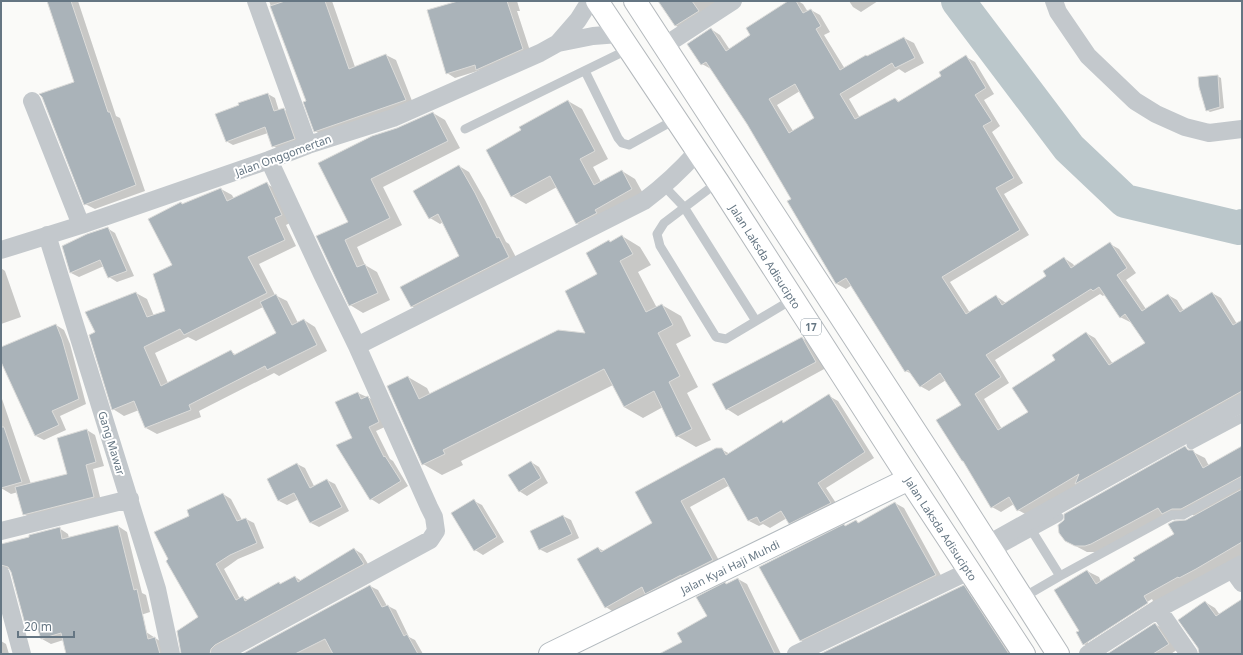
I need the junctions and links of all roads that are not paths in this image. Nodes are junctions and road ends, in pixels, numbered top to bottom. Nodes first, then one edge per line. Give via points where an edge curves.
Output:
1 (256, 1) edge
2 (590, 1) edge
3 (597, 1) edge
4 (635, 1) edge
5 (733, 1) edge
6 (1054, 1) edge
7 (624, 41) junction
8 (558, 43) junction
9 (664, 46) junction
10 (585, 71) junction
11 (32, 101) dead end
12 (676, 119) junction
13 (466, 129) dead end
14 (1242, 129) edge
15 (308, 145) junction
16 (698, 152) junction
17 (269, 160) junction
18 (718, 182) junction
19 (664, 186) junction
20 (684, 207) junction
21 (81, 225) junction
22 (47, 235) junction
23 (1, 250) edge
24 (793, 299) junction
25 (756, 321) junction
26 (357, 346) junction
27 (1242, 403) edge
28 (1242, 418) edge
29 (1191, 445) dead end
30 (909, 479) junction
31 (1242, 482) edge
32 (130, 499) junction
33 (1059, 517) dead end
34 (1, 531) edge
35 (1032, 531) junction
36 (991, 548) junction
37 (969, 571) junction
38 (1239, 572) edge
39 (1, 575) edge
40 (1060, 576) junction
41 (1022, 598) junction
42 (5, 605) edge
43 (1158, 609) junction
44 (22, 654) edge
45 (171, 654) edge
46 (220, 654) edge
47 (550, 654) edge
48 (796, 654) edge
49 (1024, 654) edge
50 (1058, 654) edge
51 (1088, 654) edge
52 (1189, 654) edge

1 - 15 street
2 - 8 street
3 - 7 main road, Jalan Laksda Adisucipto / 17
4 - 9 main road
5 - 9 street
6 - 14 street via 1058,12 1088,56 1134,101 1185,127 1209,133
7 - 8 street via 592,36
7 - 10 lane
7 - 12 main road, Jalan Laksda Adisucipto / 17
8 - 15 street, Jalan Onggomertan via 393,118
9 - 36 main road
10 - 12 lane via 622,143 628,145
10 - 13 lane
11 - 21 street
12 - 16 main road, Jalan Laksda Adisucipto / 17
15 - 17 street, Jalan Onggomertan
16 - 18 main road, Jalan Laksda Adisucipto / 17
16 - 19 street
17 - 21 street, Jalan Onggomertan
17 - 26 street
18 - 20 lane
18 - 24 main road, Jalan Laksda Adisucipto / 17
19 - 20 lane
19 - 26 street via 644,201
20 - 25 lane
20 - 25 lane via 664,223 657,234 660,246 716,337 726,339
21 - 22 street, Jalan Onggomertan
22 - 23 street, Jalan Onggomertan
22 - 32 street, Gang Mawar
24 - 25 lane
24 - 30 main road, Jalan Laksda Adisucipto / 17
26 - 46 street via 434,518 436,531 430,540
27 - 36 street
28 - 29 lane
30 - 37 main road, Jalan Laksda Adisucipto / 17
30 - 47 main road, Jalan Kyai Haji Muhdi
31 - 40 lane via 1183,515 1172,515
32 - 34 street
32 - 45 street, Gang Mawar via 157,589
33 - 35 lane
35 - 36 lane
35 - 40 lane
36 - 41 main road
37 - 48 street
37 - 49 main road, Jalan Laksda Adisucipto / 17
38 - 43 street
39 - 42 street
40 - 41 lane
41 - 50 main road
42 - 44 street
43 - 51 street
43 - 52 street

